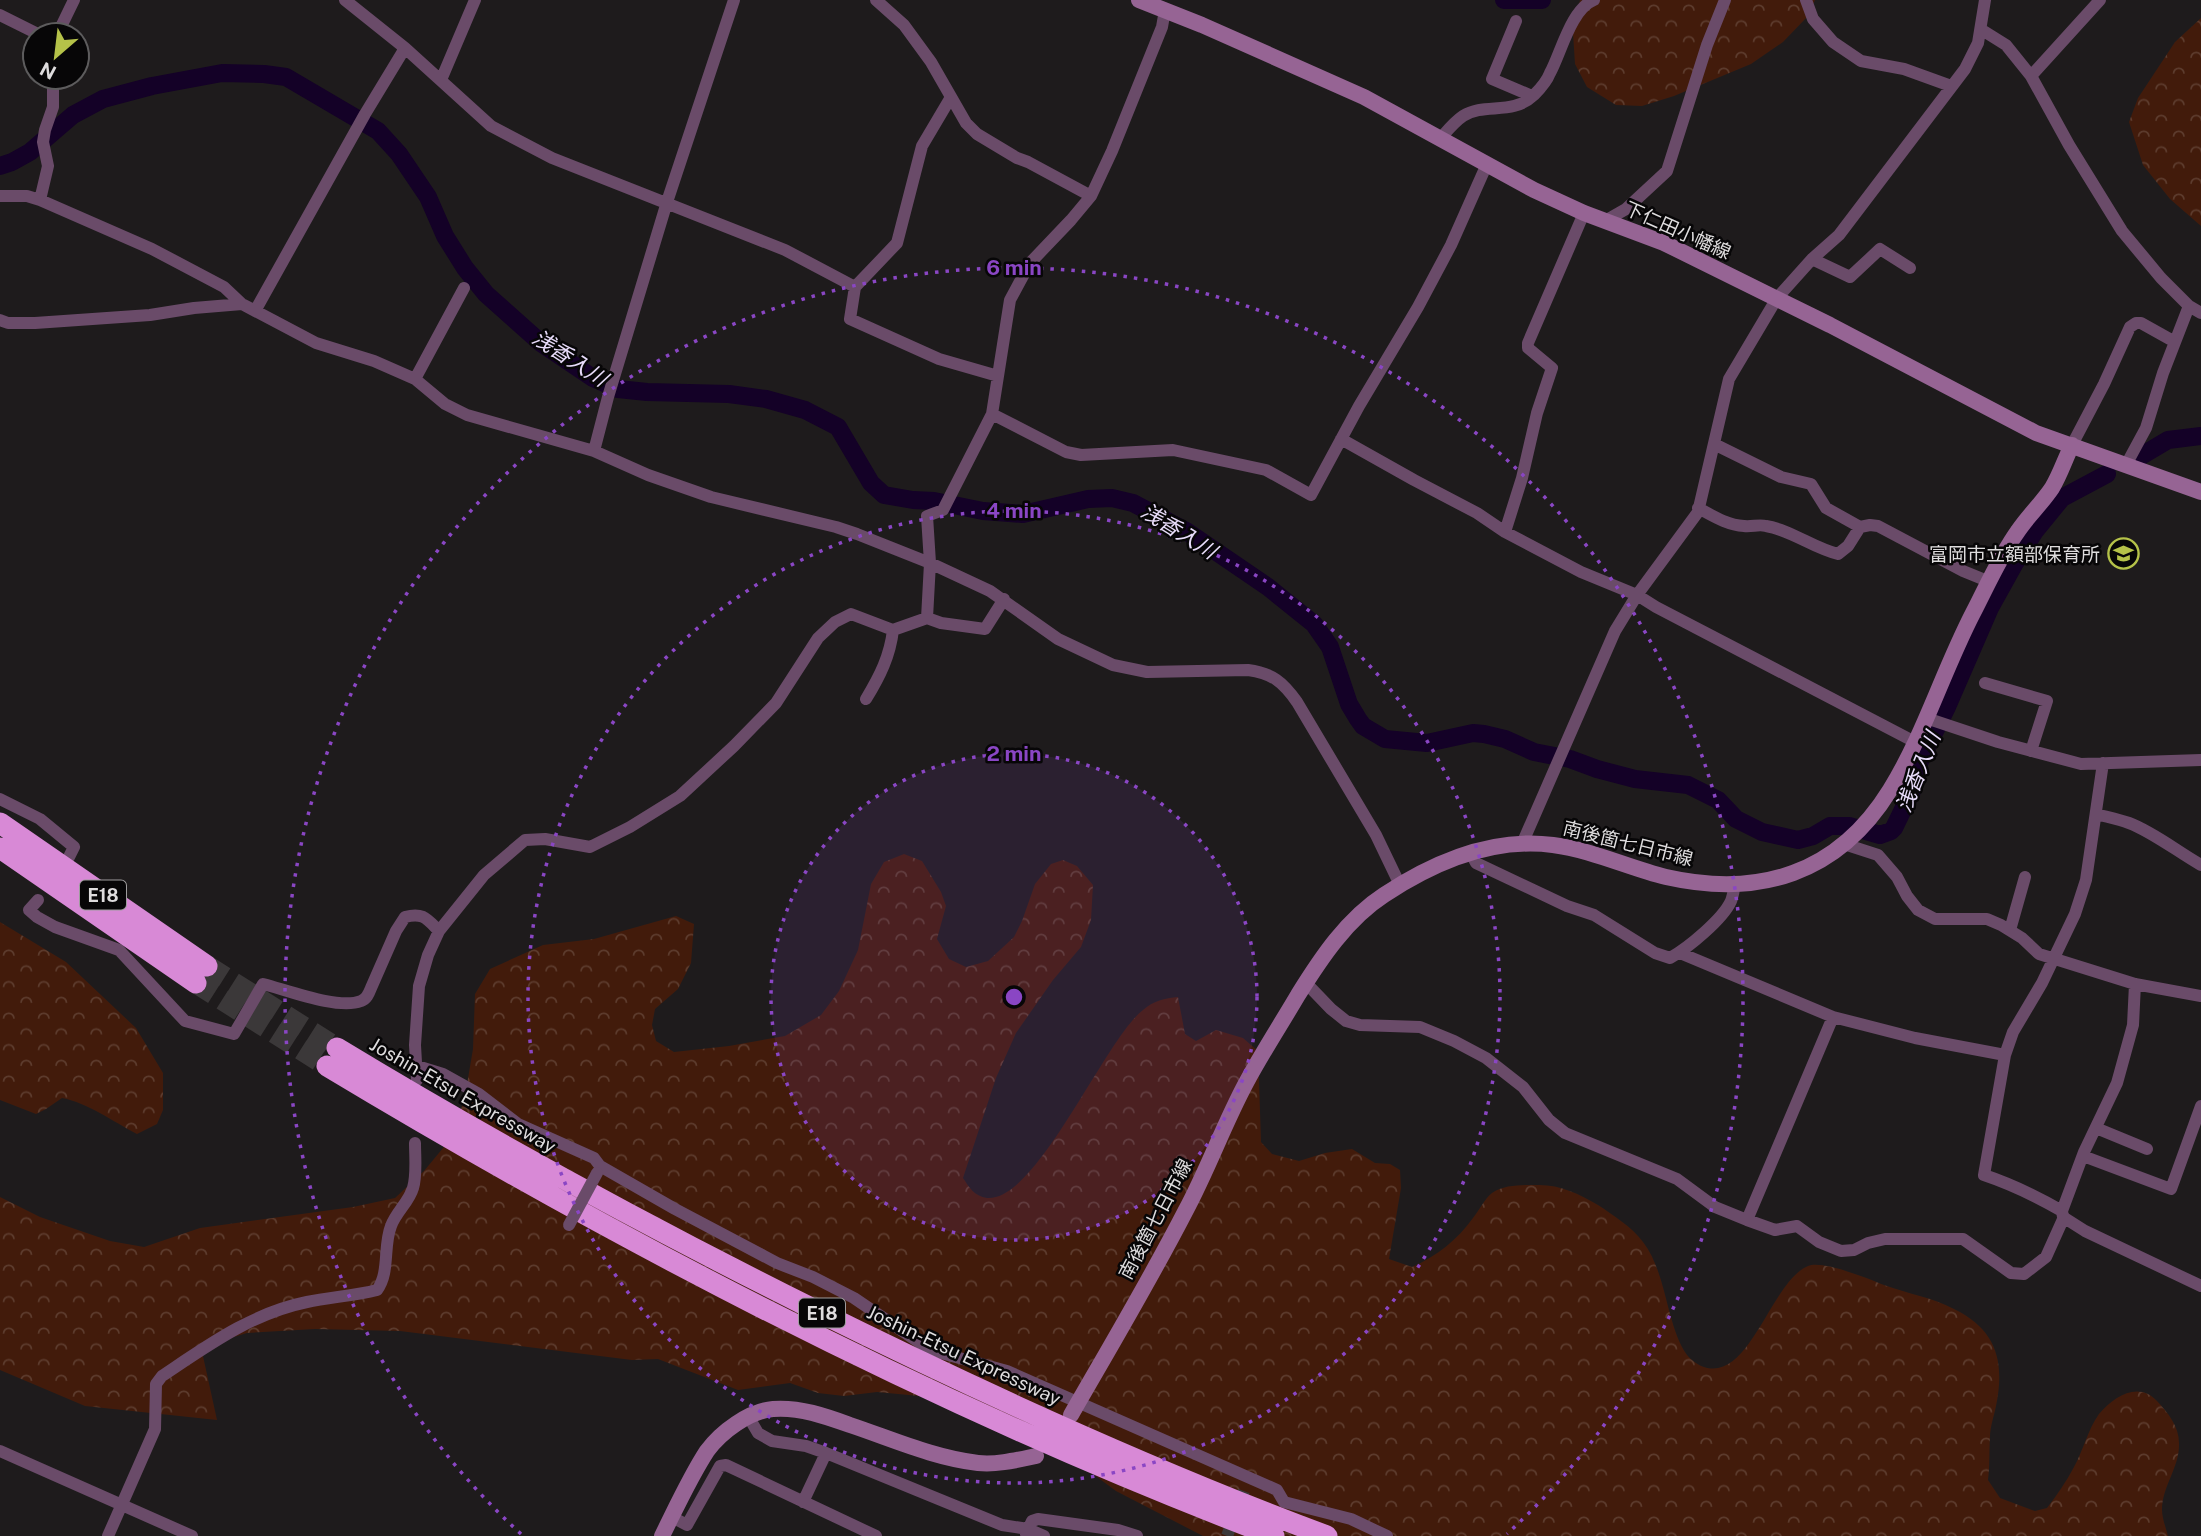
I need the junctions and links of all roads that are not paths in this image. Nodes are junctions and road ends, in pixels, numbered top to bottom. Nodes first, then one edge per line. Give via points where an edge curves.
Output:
1 (74, 0) edge
2 (345, 0) edge
3 (475, 0) edge
4 (734, 0) edge
5 (876, 0) edge
6 (1139, 0) edge
7 (1594, 0) edge
8 (1725, 0) edge
9 (1806, 0) edge
10 (1985, 0) edge
11 (2100, 0) edge
12 (1165, 10) junction
13 (0, 15) edge
14 (64, 21) edge
15 (1516, 21) dead end
16 (21, 26) edge
17 (1982, 30) junction
18 (405, 48) junction
19 (2031, 76) junction
20 (441, 80) junction
21 (1951, 86) junction
22 (53, 91) edge
23 (1532, 96) junction
24 (951, 97) junction
25 (1440, 139) junction
26 (1487, 164) junction
27 (0, 196) edge
28 (1090, 196) junction
29 (40, 200) junction
30 (667, 202) junction
31 (1584, 214) junction
32 (1605, 221) junction
33 (1812, 259) junction
34 (1910, 268) dead end
35 (855, 287) junction
36 (464, 288) dead end
37 (1777, 298) junction
38 (242, 304) junction
39 (2195, 310) edge
40 (255, 311) junction
41 (0, 320) edge
42 (2175, 342) junction
43 (998, 376) junction
44 (415, 379) junction
45 (992, 415) junction
46 (1341, 439) junction
47 (1714, 444) junction
48 (2072, 445) junction
49 (594, 451) junction
50 (2126, 465) junction
51 (2201, 492) edge
52 (1699, 508) junction
53 (1860, 527) junction
54 (1504, 532) junction
55 (930, 563) junction
56 (1990, 582) junction
57 (1637, 595) junction
58 (1004, 599) junction
59 (927, 618) junction
60 (892, 629) junction
61 (1985, 683) dead end
62 (866, 699) dead end
63 (1937, 721) junction
64 (1915, 743) junction
65 (2031, 751) junction
66 (2201, 760) edge
67 (2103, 763) junction
68 (0, 799) edge
69 (2096, 814) junction
70 (0, 823) edge
71 (1847, 841) junction
72 (1522, 844) junction
73 (0, 848) edge
74 (1470, 852) junction
75 (69, 857) dead end
76 (2201, 865) edge
77 (2025, 877) dead end
78 (1735, 884) junction
79 (1400, 885) junction
80 (38, 900) dead end
81 (2010, 930) junction
82 (439, 931) junction
83 (1680, 953) junction
84 (2053, 957) junction
85 (1306, 983) junction
86 (2135, 984) junction
87 (2201, 996) edge
88 (1833, 1017) junction
89 (2005, 1055) junction
90 (417, 1066) junction
91 (417, 1080) dead end
92 (2201, 1106) edge
93 (2096, 1128) junction
94 (415, 1143) dead end
95 (2147, 1149) dead end
96 (2083, 1156) junction
97 (598, 1170) junction
98 (2063, 1214) junction
99 (1747, 1220) junction
100 (569, 1225) dead end
101 (2201, 1286) edge
102 (1075, 1409) junction
103 (748, 1416) junction
104 (0, 1451) edge
105 (826, 1453) junction
106 (1036, 1455) dead end
107 (803, 1502) junction
108 (123, 1505) junction
109 (672, 1517) junction
110 (1027, 1533) edge
111 (108, 1536) edge
112 (192, 1536) edge
113 (662, 1536) edge
114 (876, 1536) edge
115 (1044, 1536) edge
116 (1137, 1536) edge
117 (1273, 1536) edge
118 (1327, 1536) edge
119 (1387, 1536) edge

1 - 14 street
2 - 18 street
3 - 20 street
4 - 30 street
5 - 24 street via 904,25
6 - 12 main road, 下仁田小幡線
7 - 23 street via 1571,25 1549,76
8 - 32 street via 1667,172 1626,209
9 - 21 street via 1813,19 1833,42 1861,61 1904,69
10 - 17 street
11 - 19 street
12 - 25 main road, 下仁田小幡線 via 1364,97
12 - 28 street via 1163,27
13 - 16 street
15 - 23 street via 1493,79
17 - 19 street via 2006,45
17 - 21 street via 1965,69
18 - 20 street
18 - 40 street
19 - 39 street via 2122,231
20 - 30 street via 491,125 552,158
21 - 33 street via 1847,225
22 - 29 street via 53,107 44,130 48,166
23 - 25 street via 1507,108 1464,115
24 - 28 street via 977,134
24 - 35 street via 922,146 897,243
25 - 26 main road, 下仁田小幡線
26 - 31 main road, 下仁田小幡線
26 - 46 street via 1451,245
27 - 29 street
28 - 43 street via 1030,264 1010,300
29 - 38 street via 164,255 224,287
30 - 35 street via 785,250
30 - 49 street
31 - 32 main road, 下仁田小幡線
31 - 54 street via 1528,343 1552,368
32 - 37 main road, 下仁田小幡線 via 1664,243
33 - 34 street via 1850,277 1880,249
33 - 37 street
35 - 43 street via 850,318 939,359
36 - 44 street
37 - 47 street via 1729,379
37 - 48 main road, 下仁田小幡線 via 2016,424
38 - 40 street
38 - 41 street via 35,323
39 - 42 street
40 - 44 street via 316,343
42 - 48 street via 2141,323 2130,327
42 - 50 street via 2146,428
43 - 45 street
44 - 49 street via 467,415
45 - 46 street via 1066,452 1173,450 1266,470 1311,495
45 - 55 street via 943,510 927,516
46 - 54 street
47 - 52 street
47 - 53 street via 1781,477 1811,484 1826,508
48 - 50 main road, 下仁田小幡線
48 - 56 main road, 南後箇七日市線 via 2053,486 2020,528
49 - 55 street via 711,497 836,527
50 - 51 main road, 下仁田小幡線
52 - 53 street via 1732,524 1765,525 1838,554
52 - 57 street
53 - 56 street via 1878,526
54 - 57 street
55 - 58 street
55 - 59 street
56 - 63 main road, 南後箇七日市線 via 1971,618
57 - 64 street
57 - 72 street via 1615,631
58 - 59 street via 985,629
58 - 79 street via 1058,639 1113,666 1147,671 1248,670 1275,677 1304,713
59 - 60 street
60 - 62 street via 883,671
60 - 82 street via 851,614 835,622 818,638 776,703 680,796 590,847 525,840 484,875
61 - 65 street via 2047,701
63 - 64 main road, 南後箇七日市線
63 - 65 street
64 - 71 main road, 南後箇七日市線 via 1891,788
65 - 67 street via 2081,764
66 - 67 street
67 - 69 street
68 - 75 street via 40,819 74,847
69 - 76 street via 2130,824
69 - 84 street via 2076,914
70 - 73 highway, E18 via 202,974
71 - 78 main road, 南後箇七日市線 via 1803,870
71 - 81 street via 1878,855 1918,910 1934,919 1987,919
72 - 74 main road, 南後箇七日市線
72 - 78 main road, 南後箇七日市線 via 1554,845 1671,878
74 - 79 main road, 南後箇七日市線
74 - 83 street via 1476,863 1594,915 1655,953 1670,958
77 - 81 street
78 - 83 street via 1731,901
79 - 85 main road, 南後箇七日市線 via 1355,919
80 - 82 street via 29,909 37,918 118,950 185,1021 234,1034 263,984 336,1003 360,1002 367,997 405,917 416,914
81 - 84 street via 2039,954
82 - 90 street via 419,986
83 - 88 street
84 - 86 street
84 - 89 street
85 - 99 street via 1346,1020 1360,1025 1420,1027 1486,1058 1523,1087 1565,1133 1677,1179 1715,1208
85 - 102 main road, 南後箇七日市線 via 1247,1081 1187,1208
86 - 87 street
86 - 93 street via 2133,1025 2118,1083
88 - 89 street
88 - 99 street
89 - 98 street via 1984,1175 2014,1185
90 - 91 street
90 - 97 street via 443,1074 518,1124 594,1158
92 - 96 street via 2171,1189
93 - 95 street
93 - 96 street
94 - 108 street via 414,1186 392,1224 382,1284 377,1290 279,1309 243,1324 162,1376 156,1384 155,1429
96 - 98 street
97 - 100 street, bridge
97 - 102 street via 854,1298 926,1347 1007,1371
98 - 99 street via 2046,1257 2024,1274 2011,1273 1963,1239 1885,1239 1841,1251 1797,1226 1774,1230
98 - 101 street via 2085,1231
102 - 119 street via 1277,1490 1284,1502 1351,1519
103 - 105 street via 758,1433 772,1441
103 - 106 main road via 770,1409 813,1412 933,1453 979,1463
103 - 109 main road via 708,1450
104 - 108 street
105 - 107 street
105 - 110 street
107 - 109 street via 726,1465 720,1466 688,1525
107 - 114 street
108 - 111 street
108 - 112 street
109 - 113 main road
110 - 115 street
110 - 116 street via 1038,1519
117 - 118 highway, Joshin-Etsu Expressway / E18 via 959,1403 704,1277 543,1192 332,1057 620,1210 961,1381

